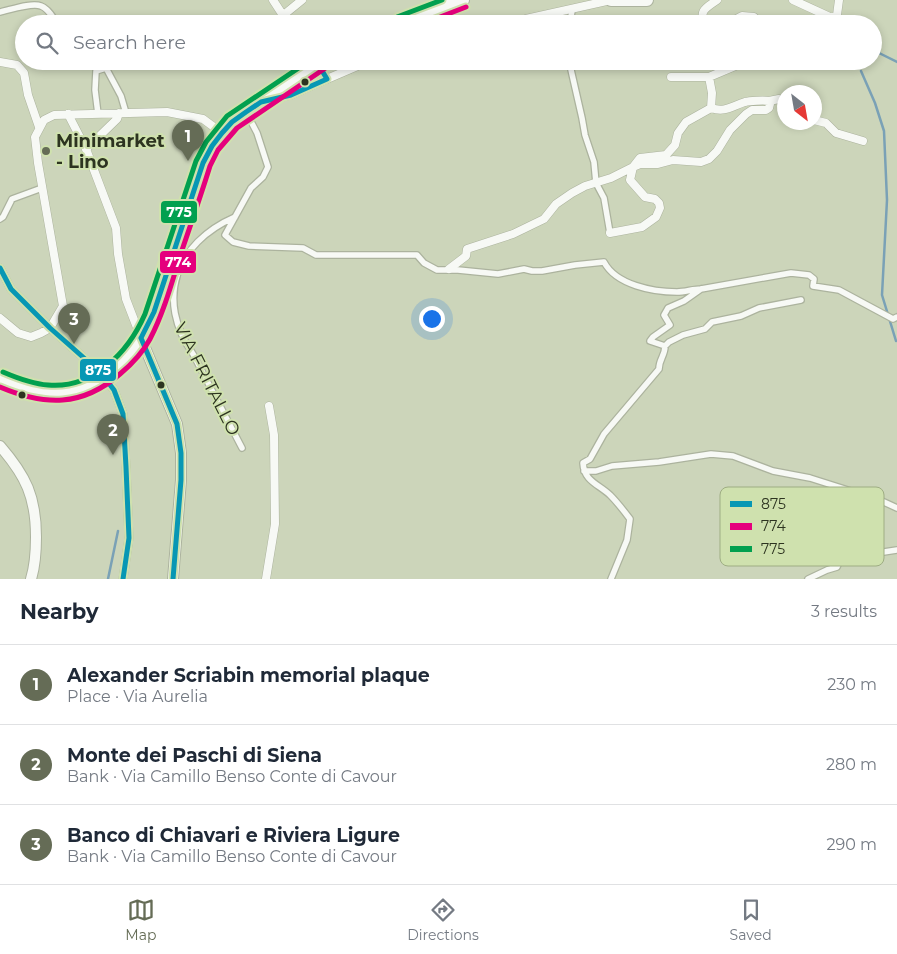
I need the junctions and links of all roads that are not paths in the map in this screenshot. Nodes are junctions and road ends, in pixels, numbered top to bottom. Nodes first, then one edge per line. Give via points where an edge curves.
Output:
1 (273, 0) edge
2 (302, 0) edge
3 (463, 0) edge
4 (611, 0) edge
5 (648, 0) edge
6 (717, 0) edge
7 (793, 0) edge
8 (839, 0) edge
9 (572, 10) junction
10 (0, 12) edge
11 (51, 15) edge
12 (283, 15) edge
13 (286, 15) edge
14 (424, 15) edge
15 (546, 15) edge
16 (571, 15) edge
17 (701, 15) edge
18 (826, 15) edge
19 (837, 15) edge
20 (0, 62) edge
21 (15, 66) edge
22 (21, 70) edge
23 (101, 70) edge
24 (107, 70) edge
25 (307, 70) edge
26 (323, 70) edge
27 (348, 70) edge
28 (571, 70) edge
29 (727, 70) edge
30 (671, 76) dead end
31 (709, 78) junction
32 (327, 79) junction
33 (777, 99) edge
34 (769, 101) junction
35 (261, 102) junction
36 (711, 108) junction
37 (246, 112) junction
38 (122, 113) junction
39 (68, 114) junction
40 (98, 114) junction
41 (822, 122) edge
42 (39, 127) junction
43 (222, 133) junction
44 (863, 141) dead end
45 (86, 149) junction
46 (633, 167) junction
47 (198, 179) tunnel mouth
48 (596, 183) junction
49 (42, 188) junction
50 (235, 217) junction
51 (0, 219) edge
52 (610, 233) joint
53 (0, 268) edge
54 (450, 270) junction
55 (701, 289) junction
56 (801, 300) dead end
57 (154, 312) tunnel mouth
58 (897, 317) edge
59 (0, 318) edge
60 (50, 328) junction
61 (138, 343) junction
62 (665, 346) junction
63 (0, 379) edge
64 (269, 406) dead end
65 (0, 446) edge
66 (242, 448) dead end
67 (584, 471) junction
68 (838, 487) edge
69 (884, 502) edge
70 (897, 508) edge
71 (897, 550) edge
72 (884, 552) edge
73 (174, 565) junction
74 (838, 566) edge
75 (31, 579) edge
76 (123, 579) edge
77 (166, 579) edge
78 (173, 579) edge
79 (266, 579) edge
80 (611, 579) edge
81 (808, 579) edge

1 - 12 street
2 - 13 street
3 - 14 main road
4 - 5 main road
4 - 9 street
6 - 17 street
7 - 18 street
8 - 19 street
9 - 15 street
9 - 16 street
10 - 11 street via 32,5 41,6
20 - 21 street
22 - 42 street
23 - 40 street via 96,72
24 - 38 street via 121,96
25 - 35 main road
26 - 32 street
27 - 32 street
28 - 48 street via 584,135 594,162
29 - 31 street
30 - 31 street
31 - 36 street
32 - 35 street via 291,95
33 - 34 street
34 - 36 street via 745,102 720,111
34 - 46 street via 769,108 752,110 730,130 709,159 701,162 673,160
35 - 37 main road
36 - 46 street via 681,127 670,152 660,157 640,158
37 - 43 main road
37 - 50 street via 268,167 251,188
38 - 40 street
38 - 43 street via 168,112 198,117
38 - 45 street
39 - 40 street
39 - 42 street via 54,115
39 - 45 street
41 - 44 street via 836,133
42 - 49 street via 35,137
43 - 47 main road via 212,146
45 - 61 street via 116,228 126,300
46 - 48 street
46 - 52 street via 630,180 645,196 655,199 660,208 656,217 642,227
48 - 52 street via 604,198
48 - 54 street via 556,204 544,219 467,250 466,256
49 - 51 street via 12,199
49 - 60 street via 62,306
50 - 54 street via 225,235 233,242 249,246 303,248 316,255 417,255 437,270
50 - 66 street, VIA FRITALLO via 205,235 191,249 174,284 174,301 176,321 184,340
53 - 60 street via 11,289
54 - 55 street via 498,274 604,262 609,271 639,287 671,292
55 - 58 street via 791,273 809,275 814,279 813,286 839,290 893,319
55 - 62 street via 668,308 664,315 670,326 650,341
56 - 62 street via 712,322 705,329 683,335
57 - 61 main road
59 - 60 street via 18,333 31,337
60 - 76 street via 101,373 114,390 123,414 129,538
61 - 63 main road, bridge via 113,371 78,391 36,392
61 - 73 street via 179,434 181,480
62 - 67 street via 659,369 604,434 590,459 583,463
64 - 79 street via 274,435 276,524
65 - 75 street via 20,472 34,506 36,547
67 - 68 street via 711,454 733,456 773,471
67 - 80 street via 630,519 627,540
69 - 70 street
71 - 72 street
73 - 77 street
73 - 78 street
74 - 81 street

